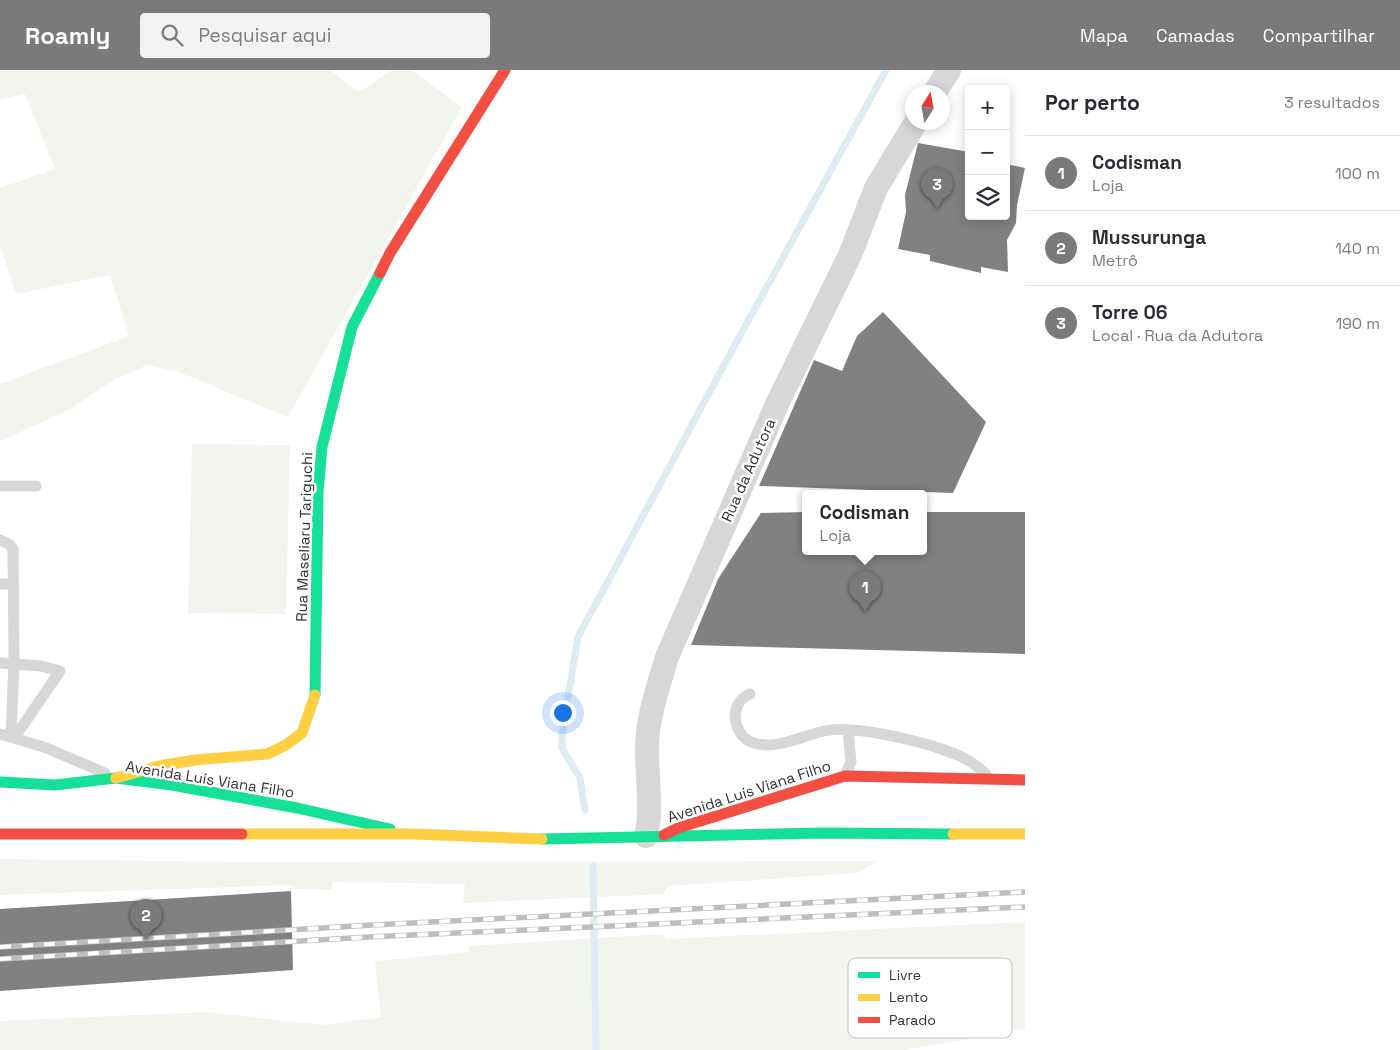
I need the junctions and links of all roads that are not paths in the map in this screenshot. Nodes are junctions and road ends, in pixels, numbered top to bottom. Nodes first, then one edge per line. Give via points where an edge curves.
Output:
1 (505, 70) edge
2 (949, 70) edge
3 (939, 85) edge
4 (911, 130) edge
5 (0, 486) edge
6 (36, 486) dead end
7 (0, 540) edge
8 (0, 584) edge
9 (13, 584) junction
10 (0, 663) edge
11 (14, 663) junction
12 (750, 694) dead end
13 (848, 730) junction
14 (8, 735) edge
15 (845, 776) junction
16 (116, 778) junction
17 (991, 778) junction
18 (1025, 780) edge
19 (0, 782) edge
20 (0, 834) edge
21 (413, 834) junction
22 (1025, 834) edge
23 (654, 835) junction

1 - 16 main road, Rua Maseliaru Tariguchi via 390,253 352,327 322,447 318,492 315,699 302,734 267,754 195,760
2 - 3 street
4 - 23 street, Rua da Adutora via 876,188 850,255 778,402 667,657 647,741 648,811
5 - 6 lane
7 - 9 lane via 12,549
8 - 9 lane
9 - 11 lane
10 - 11 lane
11 - 14 lane
11 - 14 lane via 60,671
12 - 13 lane via 737,704 735,717 739,731 752,743 766,746 825,731
13 - 15 lane via 851,762
13 - 17 lane via 872,731 953,753
14 - 16 lane
15 - 17 main road, Avenida Luís Viana Filho
15 - 23 main road, Avenida Luís Viana Filho
16 - 19 main road, Avenida Luís Viana Filho via 55,785
16 - 21 main road, Avenida Luís Viana Filho via 297,808
17 - 18 main road, Avenida Luís Viana Filho
20 - 21 main road, Avenida Luís Viana Filho
21 - 23 main road, Avenida Luís Viana Filho via 539,839
22 - 23 main road, Avenida Luís Viana Filho

